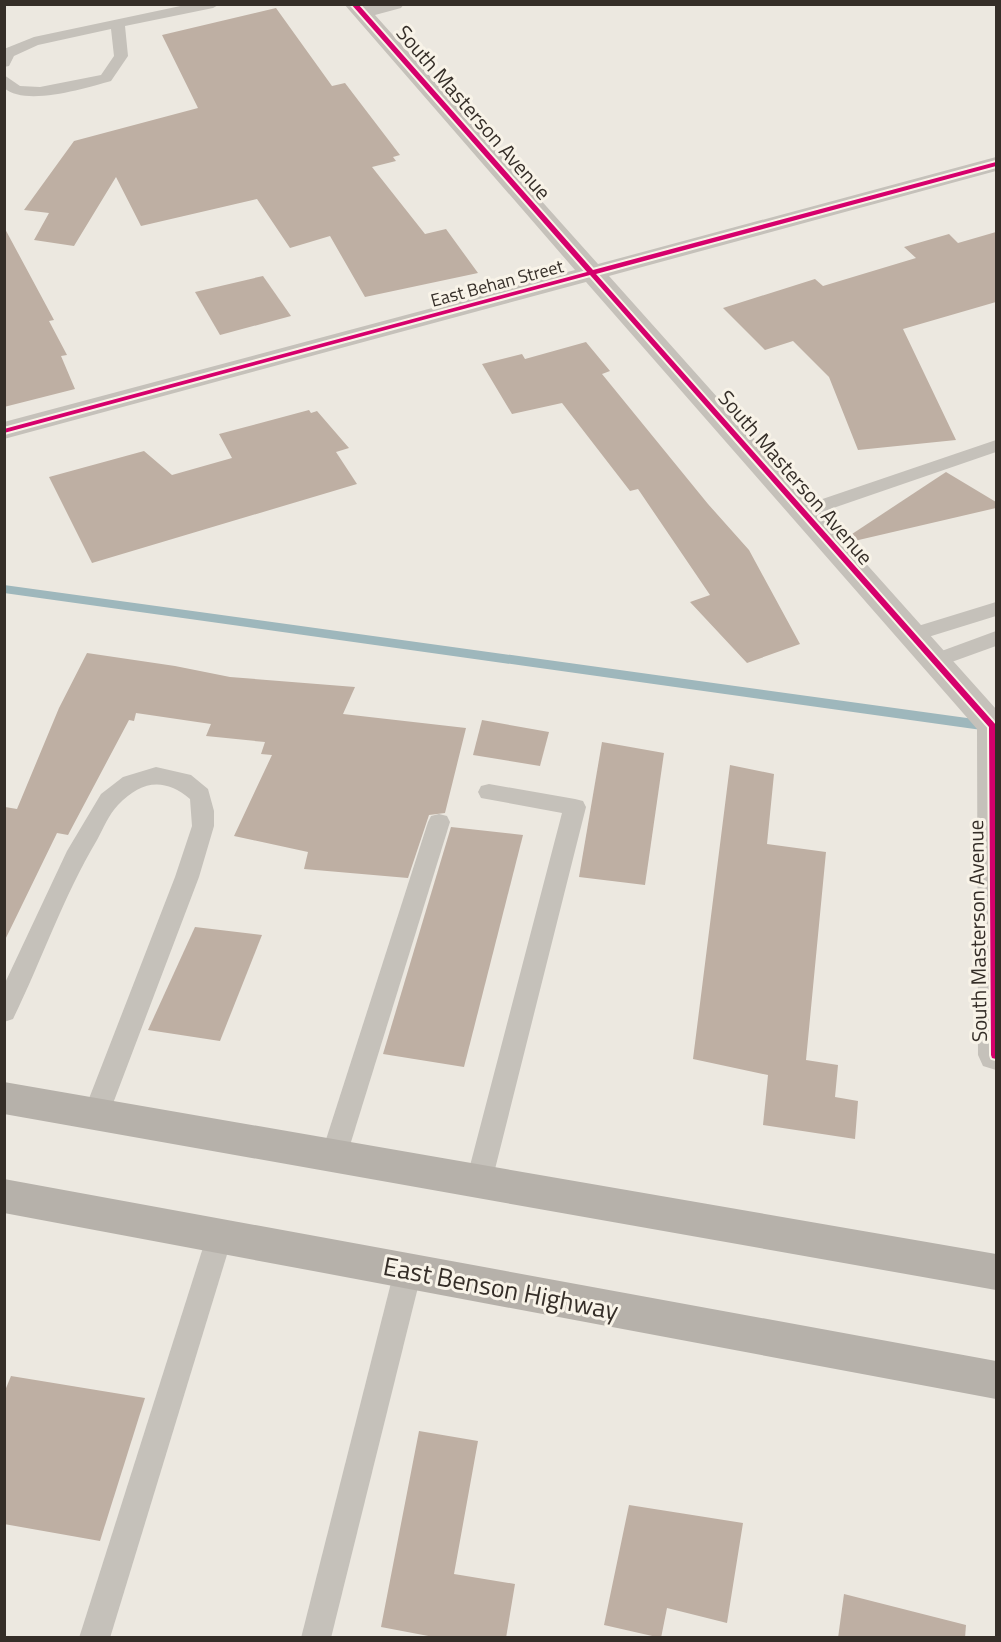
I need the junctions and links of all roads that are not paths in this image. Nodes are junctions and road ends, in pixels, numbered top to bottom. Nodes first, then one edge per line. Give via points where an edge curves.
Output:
1 (213, 4) edge
2 (394, 4) edge
3 (358, 8) edge
4 (118, 24) junction
5 (4, 63) edge
6 (4, 79) edge
7 (996, 164) edge
8 (593, 274) junction
9 (4, 430) edge
10 (996, 446) edge
11 (803, 512) junction
12 (996, 609) edge
13 (912, 635) junction
14 (996, 638) edge
15 (935, 661) junction
16 (489, 792) dead end
17 (439, 822) dead end
18 (4, 1011) edge
19 (996, 1054) edge
20 (4, 1098) edge
21 (96, 1114) junction
22 (334, 1155) junction
23 (479, 1181) junction
24 (4, 1196) edge
25 (220, 1235) junction
26 (408, 1271) junction
27 (996, 1272) edge
28 (996, 1380) edge
29 (94, 1638) edge
30 (316, 1638) edge

1 - 4 lane
2 - 3 street
3 - 8 street, South Masterson Avenue
4 - 5 lane via 34,41 7,53
4 - 6 lane via 121,56 106,78 40,92 16,90
7 - 8 street, East Behan Street
8 - 9 street, East Behan Street
8 - 11 street, South Masterson Avenue
10 - 11 lane
11 - 13 street, South Masterson Avenue
12 - 13 lane
13 - 15 street, South Masterson Avenue
14 - 15 lane
15 - 19 street, South Masterson Avenue via 993,726
16 - 23 lane via 575,807
17 - 22 lane
18 - 21 lane via 75,857 109,800 131,783 156,775 183,781 200,795 203,826 187,878
20 - 21 main road
21 - 22 main road
22 - 23 main road
23 - 27 main road
24 - 25 main road, East Benson Highway
25 - 26 main road, East Benson Highway
25 - 29 lane
26 - 28 main road, East Benson Highway
26 - 30 lane

